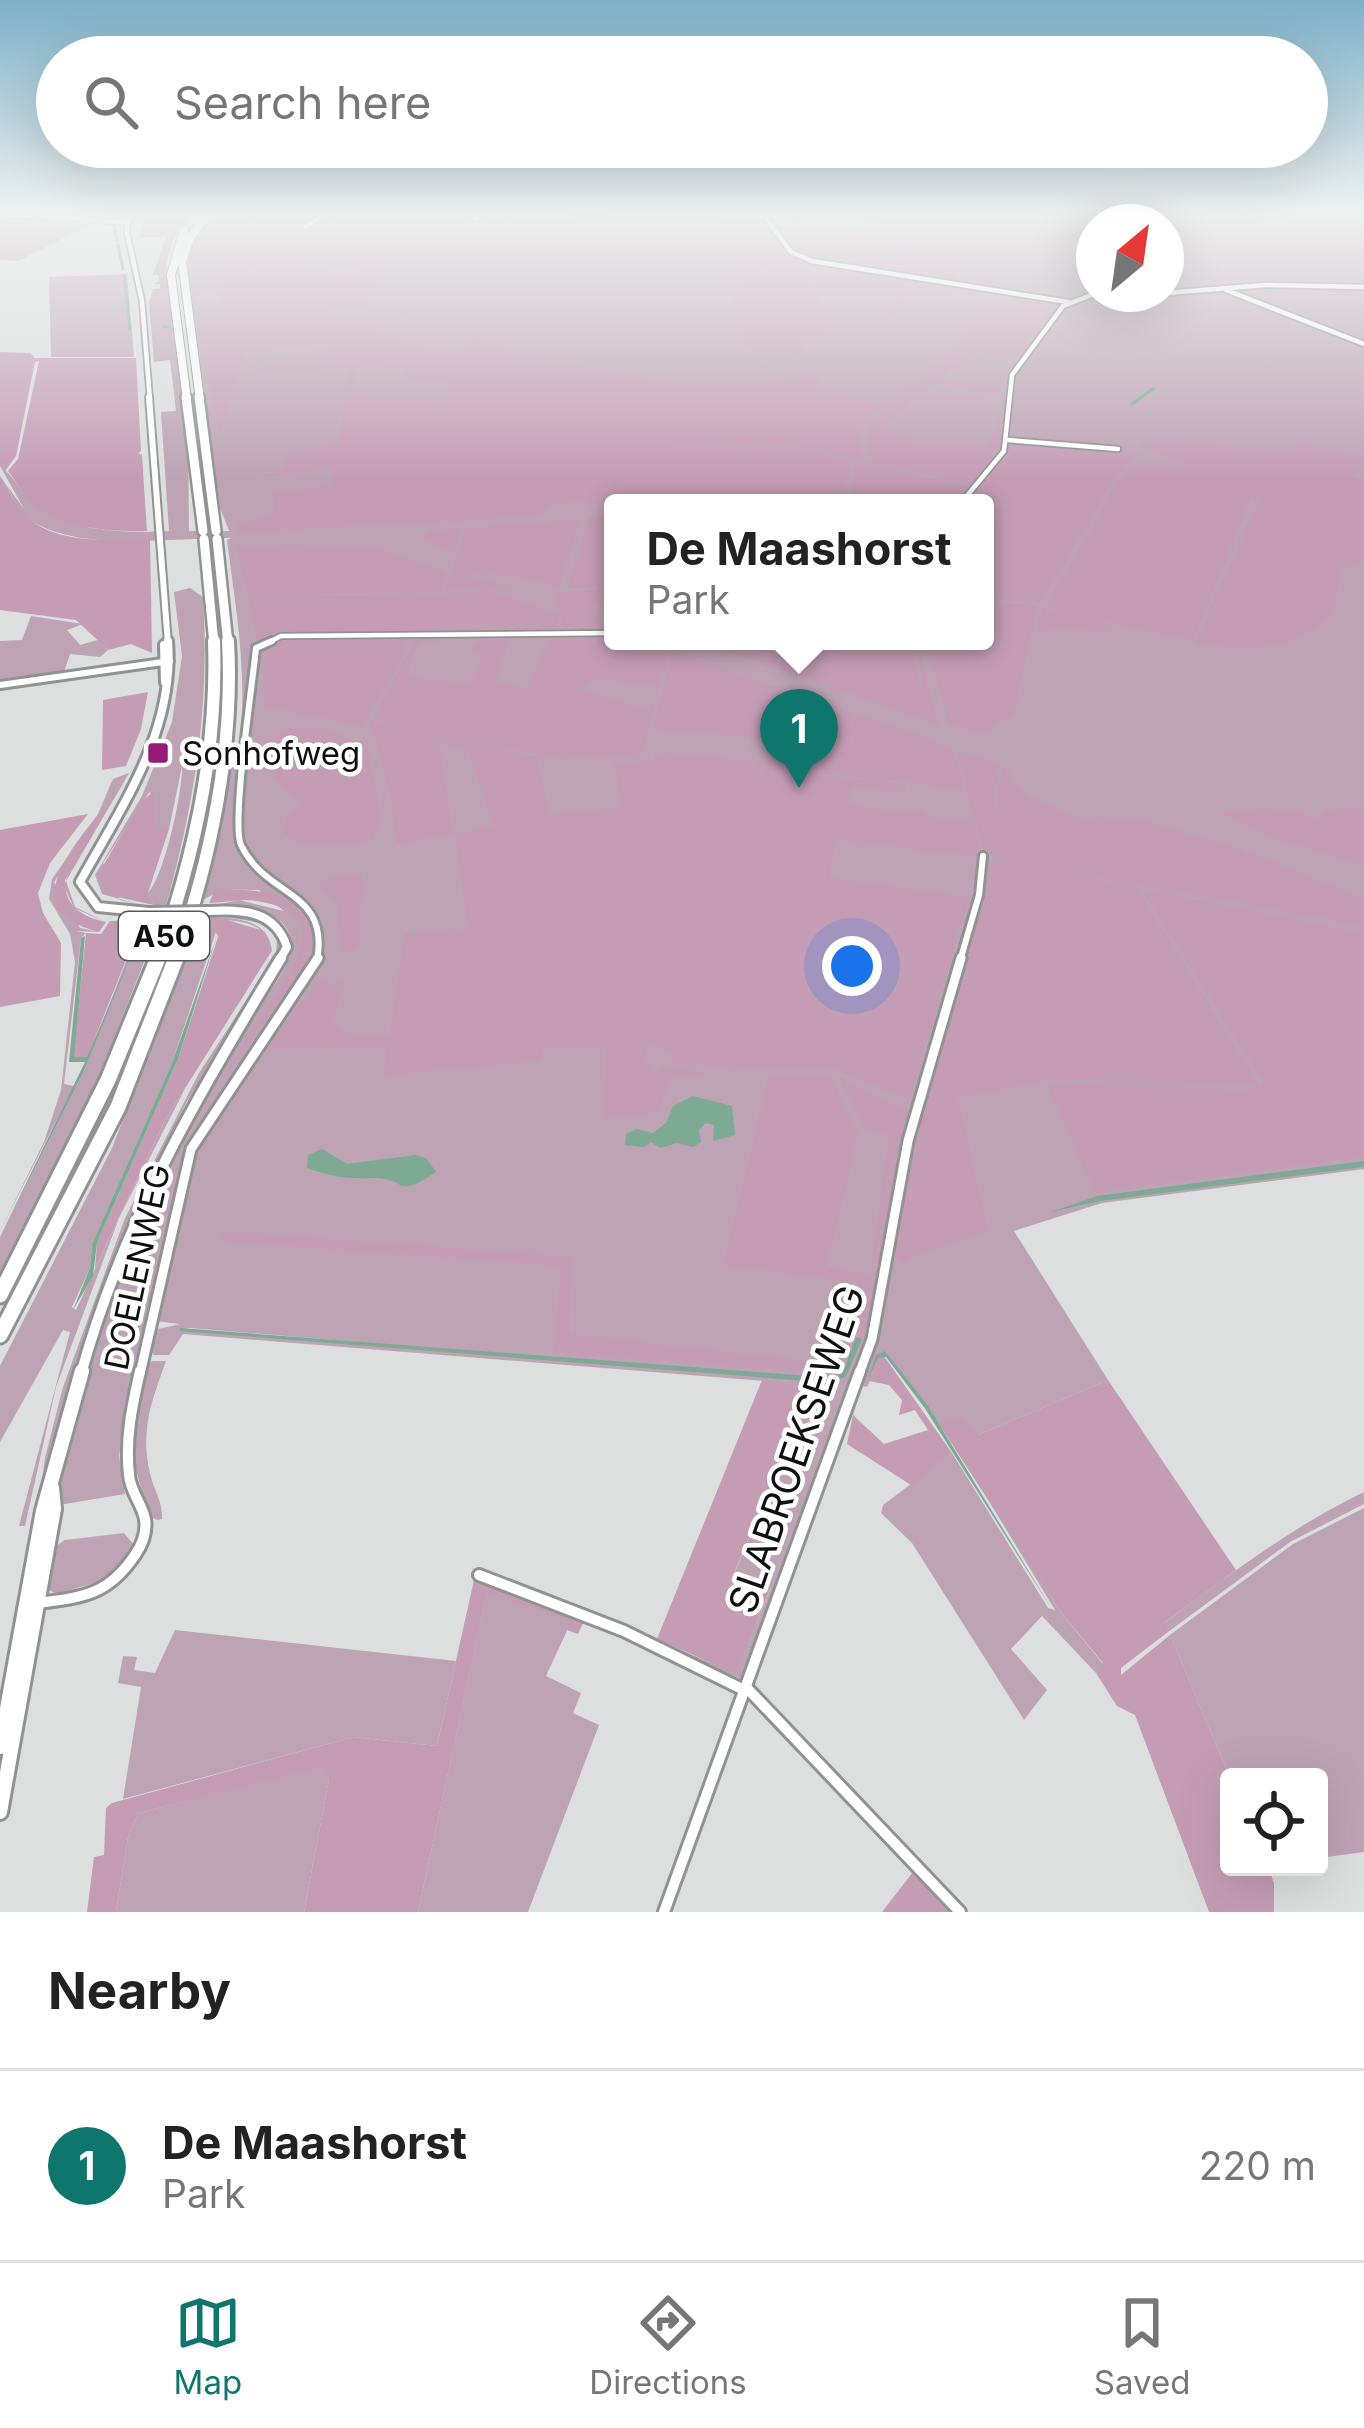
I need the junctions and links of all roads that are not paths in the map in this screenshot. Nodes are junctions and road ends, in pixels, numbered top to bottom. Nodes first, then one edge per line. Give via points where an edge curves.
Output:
1 (141, 301) edge
2 (175, 301) edge
3 (186, 301) edge
4 (1063, 301) edge
5 (1250, 301) edge
6 (1068, 302) joint
7 (1364, 344) edge
8 (1008, 440) junction
9 (1118, 449) dead end
10 (969, 494) edge
11 (210, 535) junction
12 (604, 633) edge
13 (167, 662) junction
14 (0, 685) edge
15 (983, 856) dead end
16 (0, 1295) edge
17 (0, 1335) edge
18 (479, 1575) dead end
19 (33, 1603) junction
20 (745, 1689) junction
21 (0, 1748) edge
22 (0, 1812) edge
23 (664, 1912) edge
24 (960, 1912) edge

1 - 13 street
2 - 11 highway, A50
3 - 11 highway, A50
4 - 6 street
5 - 7 street
6 - 8 street via 1012,375
8 - 9 street
8 - 10 street
11 - 16 highway, A50 via 214,695 190,855 129,1032
11 - 17 highway, A50 via 228,633 229,696 198,885 103,1134
12 - 19 street, DOELENWEG via 281,636 256,647 238,840 260,875 317,917 317,963 191,1149 127,1429 143,1543 104,1588
13 - 14 street
13 - 19 street, bridge via 152,753 80,882 84,897 100,908 262,914 280,926 287,947 139,1208 84,1353
15 - 20 street, SLABROEKSEWEG via 980,896 908,1141 872,1339
18 - 20 street
19 - 21 street
19 - 22 street
20 - 23 street, SLABROEKSEWEG
20 - 24 street

